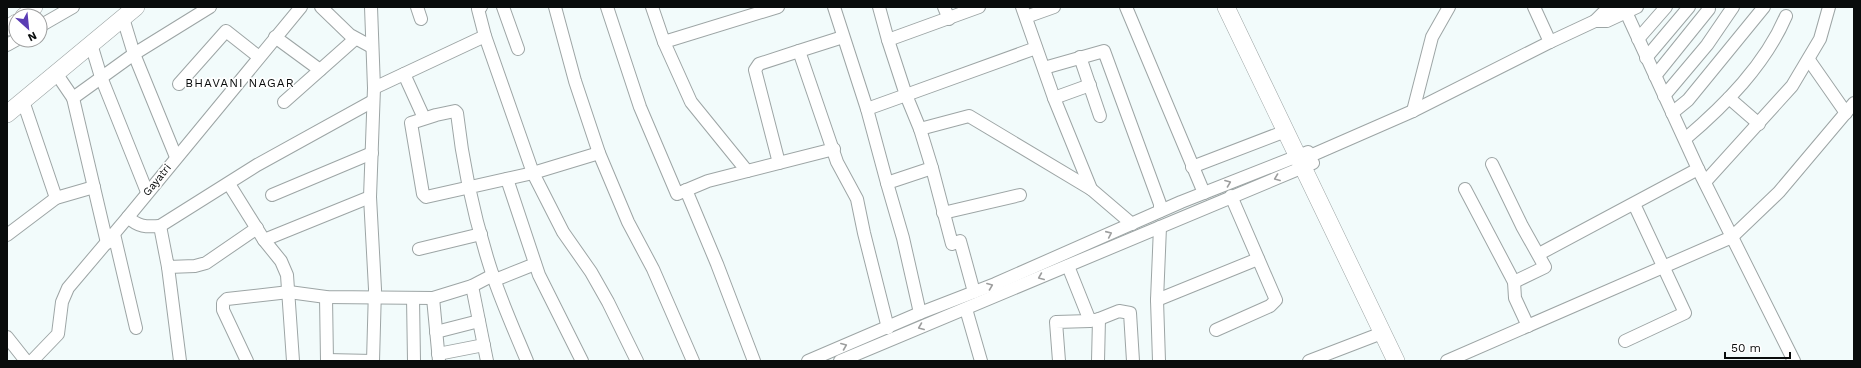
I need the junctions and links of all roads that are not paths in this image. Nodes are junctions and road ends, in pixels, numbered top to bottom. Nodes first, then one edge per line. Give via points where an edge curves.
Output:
1 (73, 7) edge
2 (136, 7) edge
3 (210, 7) edge
4 (301, 7) edge
5 (321, 7) edge
6 (371, 7) edge
7 (417, 7) edge
8 (481, 7) edge
9 (503, 7) edge
10 (555, 7) edge
11 (607, 7) edge
12 (652, 7) edge
13 (778, 7) edge
14 (834, 7) edge
15 (878, 7) edge
16 (944, 7) edge
17 (979, 7) edge
18 (1054, 7) edge
19 (1126, 7) edge
20 (1226, 7) edge
21 (1239, 7) edge
22 (1449, 7) edge
23 (1534, 7) edge
24 (1615, 7) edge
25 (1638, 7) edge
26 (1666, 7) edge
27 (1689, 7) edge
28 (1733, 7) edge
29 (1764, 7) edge
30 (1829, 7) edge
31 (1709, 9) dead end
32 (123, 12) edge
33 (1024, 12) edge
34 (1626, 12) junction
35 (1602, 15) edge
36 (1786, 16) dead end
37 (421, 19) dead end
38 (949, 19) junction
39 (48, 21) edge
40 (485, 36) junction
41 (275, 37) junction
42 (843, 37) junction
43 (355, 39) junction
44 (1638, 39) junction
45 (888, 40) junction
46 (664, 42) junction
47 (1550, 42) junction
48 (91, 44) junction
49 (372, 47) junction
50 (1036, 48) junction
51 (518, 49) dead end
52 (799, 51) junction
53 (134, 54) junction
54 (259, 57) junction
55 (1080, 57) junction
56 (1646, 58) junction
57 (1809, 60) junction
58 (1044, 68) junction
59 (320, 70) junction
60 (56, 73) junction
61 (404, 74) junction
62 (1655, 76) junction
63 (101, 77) junction
64 (179, 84) dead end
65 (1090, 85) junction
66 (374, 88) junction
67 (906, 95) junction
68 (1664, 96) junction
69 (73, 98) junction
70 (1054, 98) junction
71 (1729, 98) junction
72 (15, 100) edge
73 (373, 101) junction
74 (284, 102) dead end
75 (1854, 102) edge
76 (867, 109) junction
77 (1413, 111) junction
78 (1672, 113) junction
79 (1846, 113) junction
80 (7, 114) edge
81 (1100, 116) dead end
82 (424, 118) junction
83 (1759, 124) junction
84 (920, 129) junction
85 (1286, 131) junction
86 (1685, 139) junction
87 (834, 149) junction
88 (372, 153) junction
89 (599, 153) junction
90 (176, 157) junction
91 (1306, 159) junction
92 (779, 163) junction
93 (1492, 164) dead end
94 (1192, 167) junction
95 (932, 168) junction
96 (1698, 169) junction
97 (747, 171) junction
98 (533, 173) junction
99 (507, 179) junction
100 (1705, 182) junction
101 (886, 183) junction
102 (229, 184) junction
103 (94, 188) junction
104 (469, 189) junction
105 (1092, 189) junction
106 (1465, 189) dead end
107 (686, 190) junction
108 (147, 192) junction
109 (1204, 193) junction
110 (272, 195) dead end
111 (1020, 195) dead end
112 (1231, 196) junction
113 (370, 197) junction
114 (56, 198) junction
115 (1634, 204) junction
116 (1160, 211) junction
117 (943, 213) junction
118 (128, 217) junction
119 (1132, 224) junction
120 (160, 226) junction
121 (1160, 227) junction
122 (256, 228) junction
123 (481, 234) junction
124 (7, 236) edge
125 (1732, 237) junction
126 (110, 238) junction
127 (264, 240) junction
128 (419, 249) dead end
129 (1539, 254) junction
130 (1258, 259) junction
131 (535, 264) junction
132 (1068, 266) junction
133 (168, 267) junction
134 (1664, 268) junction
135 (494, 278) junction
136 (1514, 282) junction
137 (472, 286) junction
138 (289, 292) junction
139 (974, 292) junction
140 (326, 297) junction
141 (375, 298) junction
142 (413, 298) junction
143 (433, 298) junction
144 (1157, 300) junction
145 (966, 308) junction
146 (920, 313) junction
147 (1094, 320) junction
148 (479, 321) junction
149 (1528, 326) junction
150 (136, 328) dead end
151 (888, 328) junction
152 (1216, 330) dead end
153 (436, 332) junction
154 (1382, 333) junction
155 (7, 337) edge
156 (1625, 341) dead end
157 (484, 345) junction
158 (438, 358) edge
159 (327, 360) edge
160 (26, 361) edge
161 (32, 361) edge
162 (180, 361) edge
163 (246, 361) edge
164 (293, 361) edge
165 (373, 361) edge
166 (414, 361) edge
167 (487, 361) edge
168 (527, 361) edge
169 (582, 361) edge
170 (637, 361) edge
171 (693, 361) edge
172 (754, 361) edge
173 (808, 361) edge
174 (840, 361) edge
175 (981, 361) edge
176 (1059, 361) edge
177 (1098, 361) edge
178 (1133, 361) edge
179 (1159, 361) edge
180 (1309, 361) edge
181 (1396, 361) edge
182 (1408, 361) edge
183 (1447, 361) edge
184 (1794, 361) edge

1 - 39 street
2 - 32 highway
3 - 53 street
4 - 41 street, Gayatri
5 - 43 street
6 - 49 street
7 - 37 street
8 - 40 street via 478,9
9 - 51 street
10 - 89 street via 575,81
11 - 107 street via 640,107 677,194
12 - 46 street
13 - 46 street
14 - 42 street
15 - 45 street
16 - 38 street
17 - 38 street
18 - 33 street
19 - 94 street
20 - 85 highway
21 - 91 highway
22 - 77 street via 1432,37
23 - 47 street
24 - 35 street
25 - 34 street
26 - 44 street
27 - 56 street
28 - 68 street via 1708,45
29 - 78 street via 1688,100
30 - 57 street via 1820,39
31 - 62 street
32 - 48 highway
32 - 53 street
32 - 72 highway
33 - 50 street
34 - 35 street
34 - 44 street
35 - 47 street
36 - 71 street via 1771,46
38 - 45 street
40 - 61 street
40 - 98 street
41 - 54 street, Gayatri
41 - 59 street
42 - 52 street
42 - 76 street
43 - 49 street
43 - 59 street
44 - 56 street
45 - 67 street
46 - 97 street via 682,87 691,102
47 - 77 street
48 - 60 highway
48 - 63 street
49 - 66 street
50 - 58 street
50 - 67 street
52 - 87 street
52 - 92 street via 759,64 755,70
53 - 63 street
53 - 90 street
54 - 64 street via 226,31
54 - 90 street, Gayatri
55 - 58 street
55 - 65 street
55 - 116 street via 1102,50 1105,52 1160,204
56 - 62 street
57 - 79 street
57 - 83 street via 1792,86
58 - 70 street
59 - 74 street
60 - 69 street
60 - 72 highway
61 - 66 street
61 - 82 street
62 - 68 street
63 - 69 street
63 - 108 street
65 - 70 street
65 - 81 street
66 - 73 street
67 - 76 street
67 - 84 street
68 - 78 street
69 - 103 street
70 - 105 street
71 - 83 street
71 - 86 street
72 - 80 highway
72 - 114 street
73 - 88 street
73 - 102 street via 263,161
75 - 79 street
76 - 101 street
77 - 91 street
78 - 86 street
79 - 125 street via 1779,192
82 - 104 street via 456,112
82 - 104 street via 411,124 424,196
83 - 100 street
84 - 95 street
84 - 105 street via 969,116
85 - 91 highway
85 - 94 street
86 - 96 street
87 - 92 street
87 - 151 street via 837,162 857,199
88 - 110 street
88 - 113 street
89 - 98 street
89 - 171 street
90 - 108 street, Gayatri
109 -> 91 street
91 -> 112 street
91 - 154 highway
91 - 182 highway
92 - 97 street
93 - 129 street via 1522,226
94 - 109 street
95 - 101 street
95 - 117 street
96 - 100 street
96 - 115 street
97 - 107 street via 708,181
98 - 99 street
98 - 170 street via 562,232 591,272 608,302
99 - 104 street
99 - 131 street
100 - 125 street
101 - 146 street via 903,238
102 - 120 street
102 - 122 street
103 - 114 street
103 - 126 street
104 - 123 street
105 - 119 street
106 - 136 street
107 - 172 street via 718,264
108 - 118 street, Gayatri
109 - 116 street
111 - 117 street
112 - 121 street
112 - 130 street
113 - 127 street
113 - 141 street
114 - 124 street
115 - 129 street
115 - 134 street
116 - 119 street
117 - 139 street via 952,244 960,241
118 - 120 street via 143,227
118 - 126 street, Gayatri
139 -> 119 street
120 - 133 street
121 - 132 street
121 - 144 street
122 - 127 street
122 - 133 street via 206,263
123 - 128 street
123 - 135 street
125 - 134 street
125 - 184 street
126 - 150 street
126 - 161 street, Gayatri via 68,288 62,302 58,334
127 - 138 street via 286,270
129 - 136 street via 1545,268
130 - 144 street
130 - 152 street via 1275,302
131 - 135 street
131 - 169 street
132 -> 145 street
132 - 147 street
133 - 162 street
134 - 149 street
134 - 156 street via 1685,314
135 - 137 street
135 - 168 street
136 - 149 street via 1515,298
137 - 143 street
137 - 148 street
138 - 140 street
138 - 163 street via 230,298 223,303 223,310
138 - 164 street
139 - 146 street
140 - 141 street
140 - 159 street
141 - 142 street
141 - 165 street
142 - 143 street
142 - 166 street
143 - 153 street
144 - 179 street
145 -> 174 street
145 - 175 street
146 - 151 street
147 - 176 street via 1056,322
147 - 177 street
147 - 178 street via 1119,311 1130,313
148 - 153 street
148 - 157 street
149 - 183 street
173 -> 151 street
153 - 158 street
154 - 180 street
154 - 181 highway
155 - 160 street
157 - 158 street
157 - 167 street
159 - 165 street

